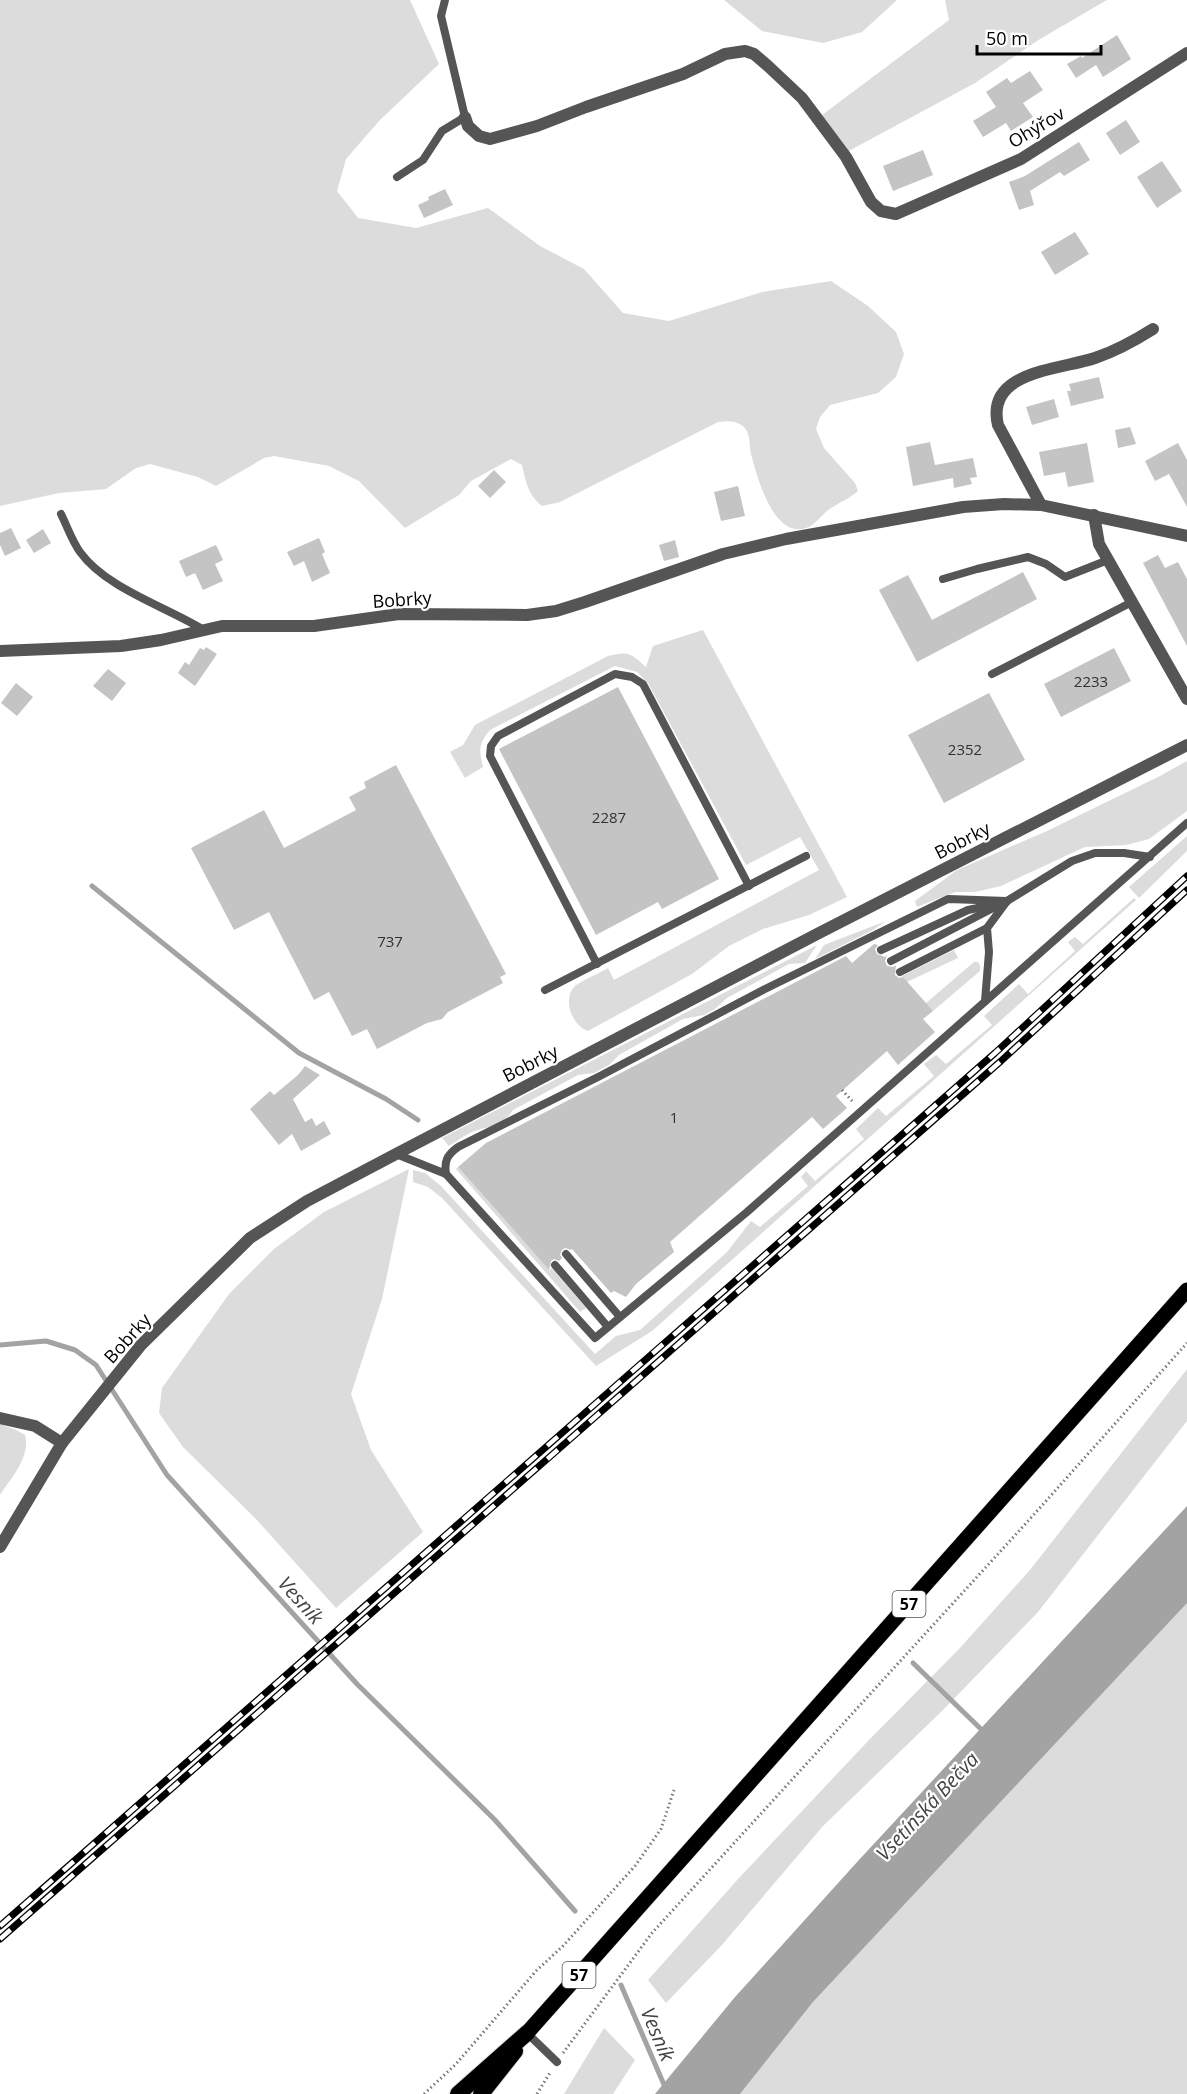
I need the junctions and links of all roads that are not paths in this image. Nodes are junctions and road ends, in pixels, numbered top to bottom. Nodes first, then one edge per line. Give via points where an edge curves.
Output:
1 (445, 0) edge
2 (1187, 53) edge
3 (465, 117) junction
4 (397, 177) dead end
5 (1153, 329) dead end
6 (1041, 505) junction
7 (61, 514) dead end
8 (1094, 515) junction
9 (1187, 536) edge
10 (1108, 560) junction
11 (943, 579) dead end
12 (1132, 602) junction
13 (202, 629) junction
14 (0, 651) edge
15 (992, 674) dead end
16 (1187, 699) edge
17 (1187, 745) edge
18 (1187, 823) edge
19 (806, 856) dead end
20 (1150, 856) junction
21 (749, 886) junction
22 (1007, 901) junction
23 (987, 928) junction
24 (881, 950) dead end
25 (891, 961) dead end
26 (597, 964) junction
27 (900, 972) dead end
28 (545, 990) dead end
29 (985, 1001) junction
30 (396, 1154) junction
31 (446, 1174) junction
32 (566, 1254) dead end
33 (555, 1265) dead end
34 (1187, 1290) edge
35 (620, 1317) junction
36 (608, 1327) junction
37 (0, 1418) edge
38 (62, 1443) junction
39 (0, 1547) edge
40 (527, 2033) junction
41 (557, 2062) road end
42 (458, 2094) edge
43 (481, 2094) edge

1 - 3 lane via 441,16
2 - 3 street, Ohýřov via 1021,159 896,214 881,211 871,202 846,157 802,98 754,54 745,51 725,54 683,74 490,139 479,136
3 - 4 lane via 442,131 423,159
5 - 6 street via 1111,352 1021,377 1006,388 995,414 998,425
6 - 8 street, Bobrky
6 - 13 street, Bobrky via 963,507 786,539 723,554 585,602 527,615 399,614 314,626
7 - 13 lane via 79,552 95,568
8 - 9 street, Bobrky
8 - 10 street via 1099,544
10 - 11 lane via 1065,577 1028,557
10 - 12 street
12 - 15 lane
12 - 16 street
13 - 14 street, Bobrky via 121,646
17 - 30 street, Bobrky
18 - 20 lane
19 - 21 lane
20 - 22 lane via 1095,853 1072,861
20 - 29 lane
21 - 26 lane
21 - 26 lane via 643,684 615,674 498,736 490,756
22 - 23 lane
22 - 24 lane via 968,910
22 - 25 lane
22 - 31 lane via 948,899 927,909 458,1148 449,1154
23 - 27 lane
23 - 29 lane
26 - 28 lane
29 - 35 lane via 747,1212
30 - 31 lane
30 - 38 street, Bobrky via 307,1201 250,1238 141,1346
31 - 36 lane via 594,1338
32 - 35 lane
33 - 36 lane
34 - 40 main road, 57
35 - 36 lane
37 - 38 street via 35,1426
38 - 39 street, Bobrky
40 - 41 lane
40 - 42 highway, 57
40 - 43 highway, 57

